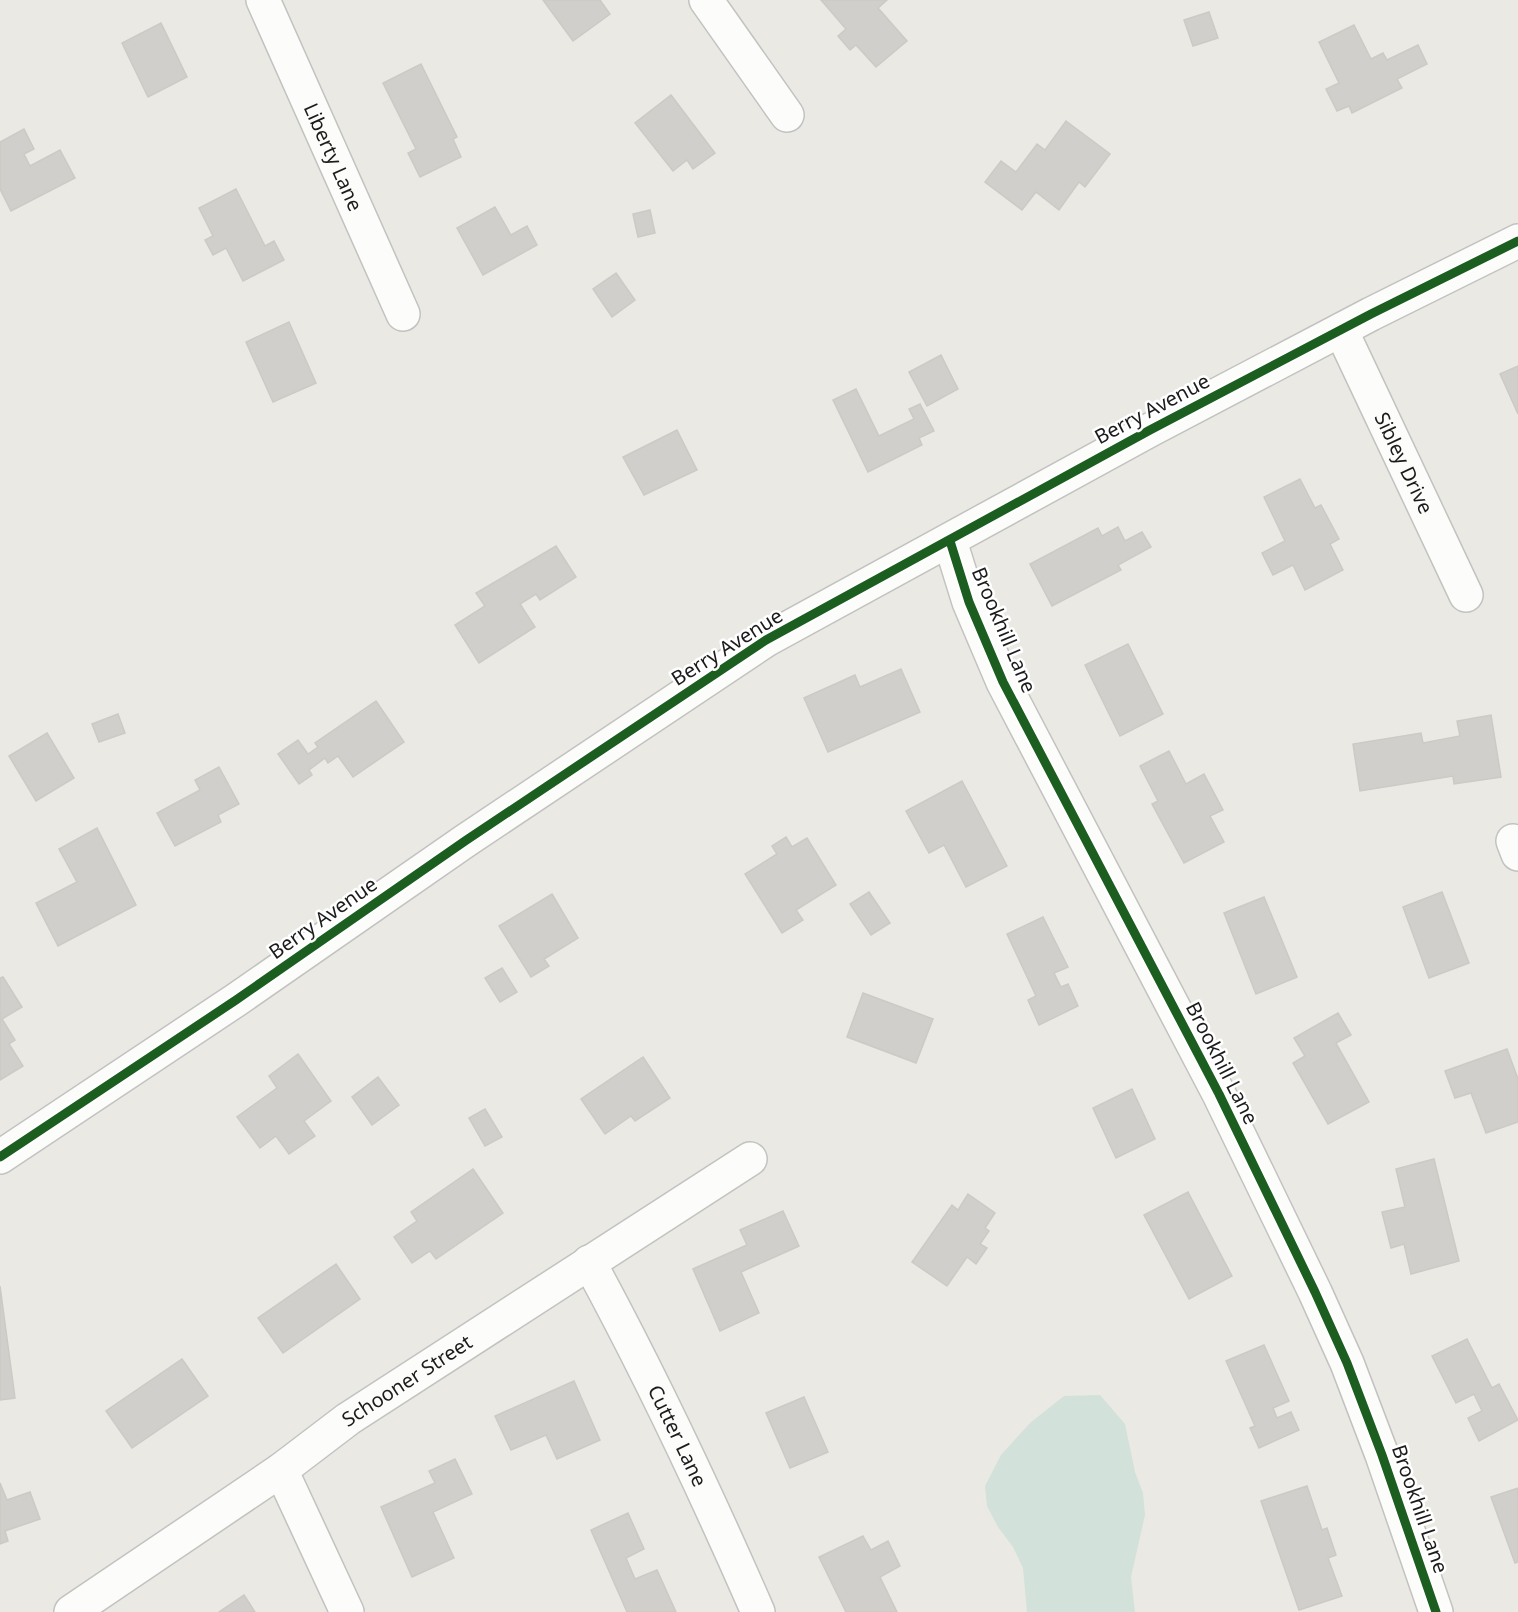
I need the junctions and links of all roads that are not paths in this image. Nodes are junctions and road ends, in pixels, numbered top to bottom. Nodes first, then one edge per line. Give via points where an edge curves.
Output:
1 (263, 0) edge
2 (706, 0) edge
3 (787, 115) dead end
4 (1518, 241) edge
5 (403, 314) dead end
6 (1341, 330) junction
7 (950, 541) junction
8 (1466, 595) dead end
9 (0, 1157) edge
10 (750, 1159) dead end
11 (589, 1262) junction
12 (281, 1470) junction
13 (71, 1612) edge
14 (347, 1612) edge
15 (758, 1612) edge
16 (1436, 1612) edge

1 - 5 street, Liberty Lane
2 - 3 street
4 - 6 street, Berry Avenue
6 - 7 street, Berry Avenue
6 - 8 street, Sibley Drive
7 - 9 street, Berry Avenue via 766,640
7 - 16 street, Brookhill Lane via 969,602 1003,682 1219,1094 1315,1292 1383,1455
10 - 11 street, Schooner Street
11 - 12 street, Schooner Street via 348,1419
11 - 15 street, Cutter Lane via 706,1494
12 - 13 street, Schooner Street
12 - 14 street

